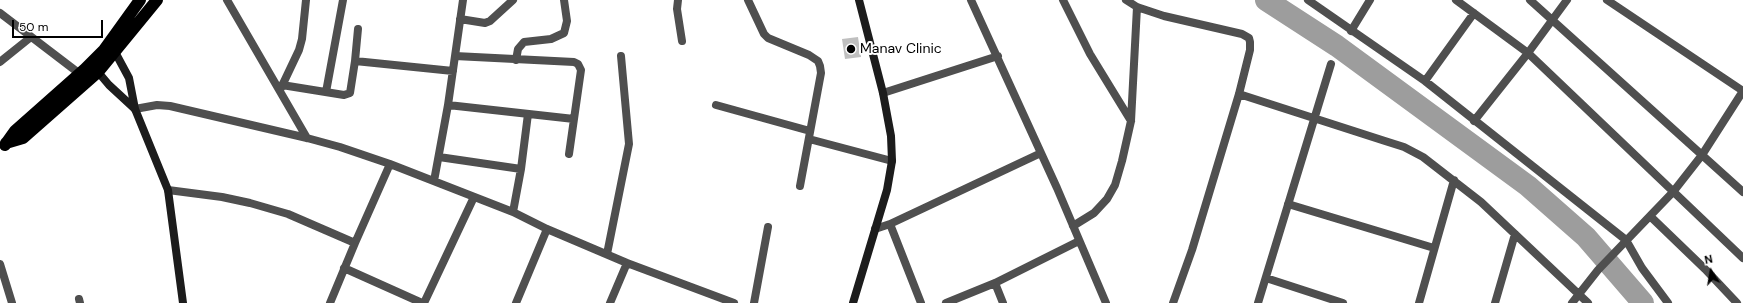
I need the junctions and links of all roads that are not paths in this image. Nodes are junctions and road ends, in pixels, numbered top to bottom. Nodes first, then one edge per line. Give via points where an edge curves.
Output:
1 (140, 0) edge
2 (157, 0) edge
3 (227, 0) edge
4 (306, 0) edge
5 (343, 0) edge
6 (463, 0) edge
7 (513, 0) edge
8 (564, 0) edge
9 (678, 0) edge
10 (748, 0) edge
11 (859, 0) edge
12 (971, 0) edge
13 (1064, 0) edge
14 (1126, 0) edge
15 (1308, 0) edge
16 (1370, 0) edge
17 (1456, 0) edge
18 (1530, 0) edge
19 (1567, 0) edge
20 (1607, 0) edge
21 (1137, 7) junction
22 (0, 12) edge
23 (1474, 12) junction
24 (460, 19) junction
25 (1552, 20) junction
26 (358, 29) dead end
27 (1352, 31) junction
28 (31, 38) junction
29 (682, 41) dead end
30 (1528, 53) junction
31 (108, 55) junction
32 (455, 56) junction
33 (621, 56) dead end
34 (998, 56) junction
35 (516, 60) junction
36 (355, 61) junction
37 (0, 62) edge
38 (1331, 64) dead end
39 (453, 71) junction
40 (98, 72) junction
41 (80, 74) junction
42 (1426, 81) junction
43 (281, 88) junction
44 (326, 92) junction
45 (883, 93) junction
46 (1239, 94) junction
47 (1742, 95) edge
48 (448, 105) junction
49 (716, 105) dead end
50 (135, 109) junction
51 (528, 114) junction
52 (1314, 118) junction
53 (574, 119) junction
54 (1132, 121) junction
55 (1474, 121) junction
56 (809, 135) junction
57 (307, 138) junction
58 (3, 146) edge
59 (1041, 153) junction
60 (569, 154) dead end
61 (1702, 155) junction
62 (439, 158) junction
63 (892, 162) junction
64 (390, 164) junction
65 (521, 169) junction
66 (1454, 180) junction
67 (434, 181) junction
68 (800, 186) dead end
69 (168, 190) junction
70 (1673, 192) junction
71 (1743, 192) edge
72 (474, 197) junction
73 (1288, 204) junction
74 (513, 212) junction
75 (1650, 216) junction
76 (890, 224) junction
77 (1073, 226) junction
78 (768, 227) dead end
79 (547, 229) junction
80 (876, 229) junction
81 (1515, 234) junction
82 (1079, 241) junction
83 (1624, 242) junction
84 (355, 243) junction
85 (1434, 248) junction
86 (607, 254) junction
87 (1743, 258) edge
88 (627, 263) junction
89 (0, 264) edge
90 (344, 268) junction
91 (1266, 278) junction
92 (995, 284) junction
93 (713, 295) junction
94 (1579, 295) junction
95 (12, 303) edge
96 (183, 303) edge
97 (330, 303) edge
98 (423, 303) edge
99 (516, 303) edge
100 (610, 303) edge
101 (709, 303) edge
102 (734, 303) edge
103 (754, 303) edge
104 (853, 303) edge
105 (921, 303) edge
106 (946, 303) edge
107 (1003, 303) edge
108 (1106, 303) edge
109 (1173, 303) edge
110 (1258, 303) edge
111 (1343, 303) edge
112 (1419, 303) edge
113 (1495, 303) edge
114 (1572, 303) edge
115 (1588, 303) edge
116 (1668, 303) edge
117 (1737, 303) edge

1 - 31 highway
2 - 31 highway
3 - 43 street
4 - 43 street via 302,40
5 - 44 street
6 - 24 street
7 - 24 street via 485,23
8 - 35 street via 567,21 564,33 551,38 524,42 518,49
9 - 29 street
10 - 56 street via 768,38 818,61 821,73
11 - 45 street
12 - 34 street
13 - 54 street via 1090,54
14 - 21 street
15 - 27 street
16 - 27 street
17 - 23 street
18 - 25 street
19 - 25 street
20 - 47 street
21 - 46 street via 1247,36 1250,50
21 - 54 street
22 - 28 street
23 - 30 street
23 - 42 street
24 - 32 street
25 - 30 street
25 - 61 street
26 - 36 street
27 - 42 street
28 - 37 street
28 - 41 street
30 - 55 street
30 - 70 street
31 - 40 highway
31 - 41 highway
31 - 50 street via 129,78
32 - 35 street
32 - 39 street
33 - 86 street via 629,144
34 - 45 street
34 - 59 street
35 - 53 street via 578,64 581,70
36 - 39 street
36 - 44 street via 350,93 344,95
38 - 52 street
39 - 48 street
40 - 50 street
40 - 58 highway via 23,138
41 - 58 highway via 15,131
42 - 55 street
43 - 44 street
43 - 57 street
45 - 63 street via 891,136
46 - 52 street
46 - 109 street via 1192,250
47 - 61 street
48 - 51 street
48 - 62 street
49 - 56 street
50 - 57 street via 157,105 170,106
50 - 69 street
51 - 53 street
51 - 65 street
52 - 66 street via 1404,148 1423,157
52 - 73 street
53 - 60 street
54 - 77 street via 1115,184 1107,199 1094,213
55 - 83 street via 1522,156
56 - 63 street
56 - 68 street
57 - 64 street
59 - 76 street
59 - 77 street
61 - 70 street
61 - 71 street
62 - 65 street
62 - 67 street
63 - 80 street
64 - 67 street
64 - 84 street
65 - 74 street
66 - 81 street
66 - 85 street
67 - 72 street
69 - 84 street via 222,196 250,203 288,214
69 - 96 street
70 - 75 street
70 - 87 street
72 - 74 street
72 - 98 street
73 - 85 street
73 - 91 street
74 - 79 street
75 - 83 street
75 - 117 street
76 - 80 street
76 - 105 street
77 - 82 street
78 - 103 street
79 - 86 street
79 - 99 street
80 - 104 street
81 - 94 street
81 - 113 street
82 - 92 street
82 - 108 street
83 - 94 street
83 - 116 street
84 - 90 street
85 - 112 street
86 - 88 street
88 - 93 street
88 - 100 street
89 - 95 street
90 - 97 street
90 - 98 street
91 - 110 street
91 - 111 street
92 - 106 street
92 - 107 street
93 - 101 street
93 - 102 street
94 - 114 street
94 - 115 street

